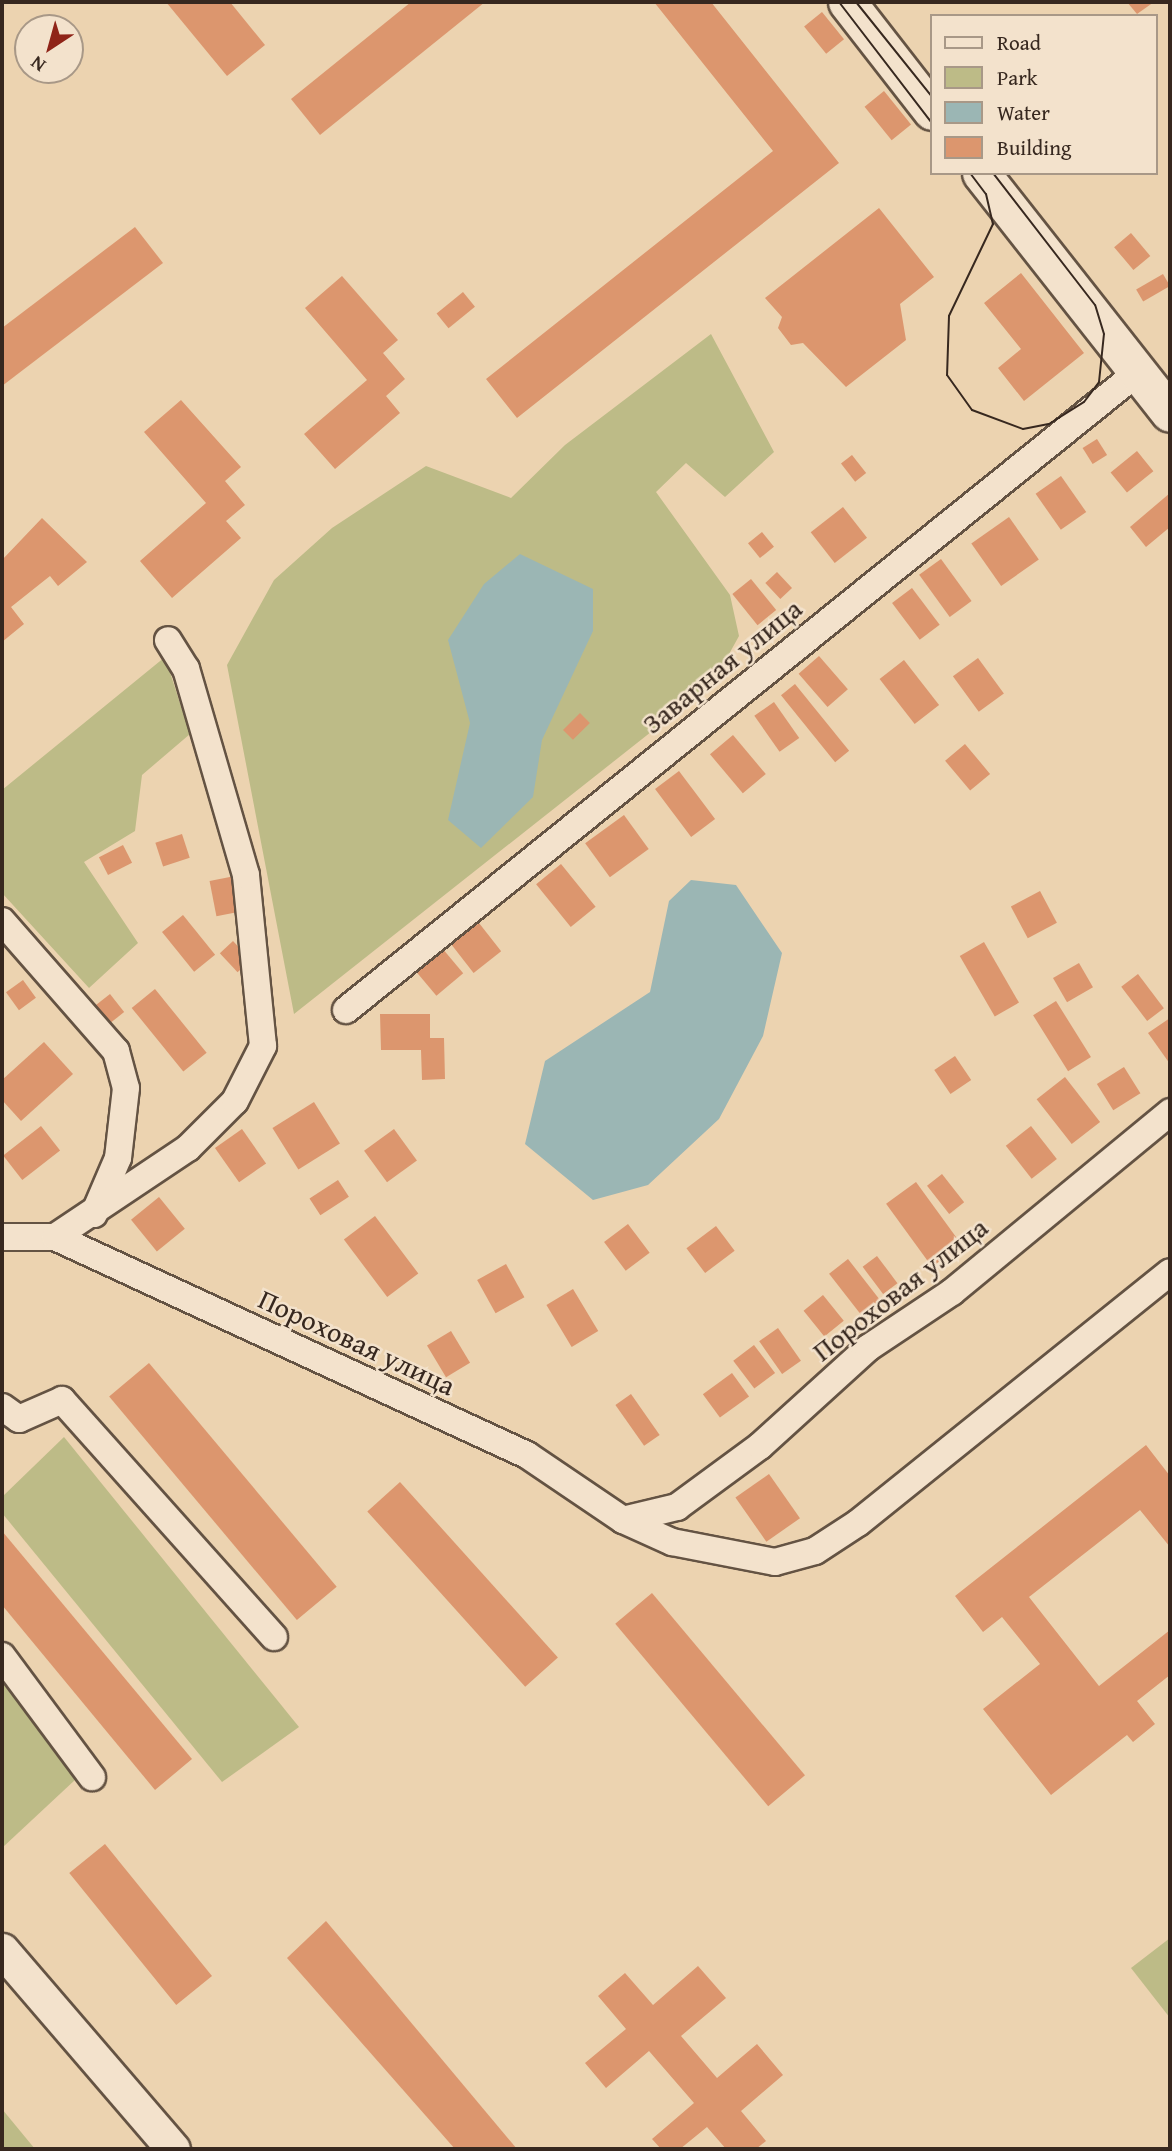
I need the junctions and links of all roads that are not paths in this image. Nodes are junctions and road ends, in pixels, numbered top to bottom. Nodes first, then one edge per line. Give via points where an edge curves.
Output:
1 (847, 2) edge
2 (930, 108) edge
3 (983, 175) edge
4 (1138, 372) junction
5 (1170, 413) edge
6 (168, 640) dead end
7 (2, 920) edge
8 (346, 1010) dead end
9 (1170, 1112) edge
10 (93, 1216) junction
11 (2, 1237) edge
12 (55, 1237) junction
13 (1170, 1272) edge
14 (2, 1407) edge
15 (623, 1520) junction
16 (274, 1637) dead end
17 (2, 1656) edge
18 (92, 1777) dead end
19 (2, 1950) edge
20 (173, 2149) edge

1 - 2 main road
3 - 4 main road
4 - 5 main road
4 - 8 street, Заварная улица
6 - 10 street via 186,669 246,875 263,1046 235,1101 188,1148
7 - 10 street via 116,1051 126,1088 118,1158
9 - 15 street, Пороховая улица via 952,1292 868,1348 760,1446 677,1507
10 - 12 street
11 - 12 street
12 - 15 street, Пороховая улица via 527,1455
13 - 15 street, Пороховая улица via 815,1551 775,1562 729,1556 671,1542
14 - 16 street via 19,1419 62,1400
17 - 18 street
19 - 20 street

